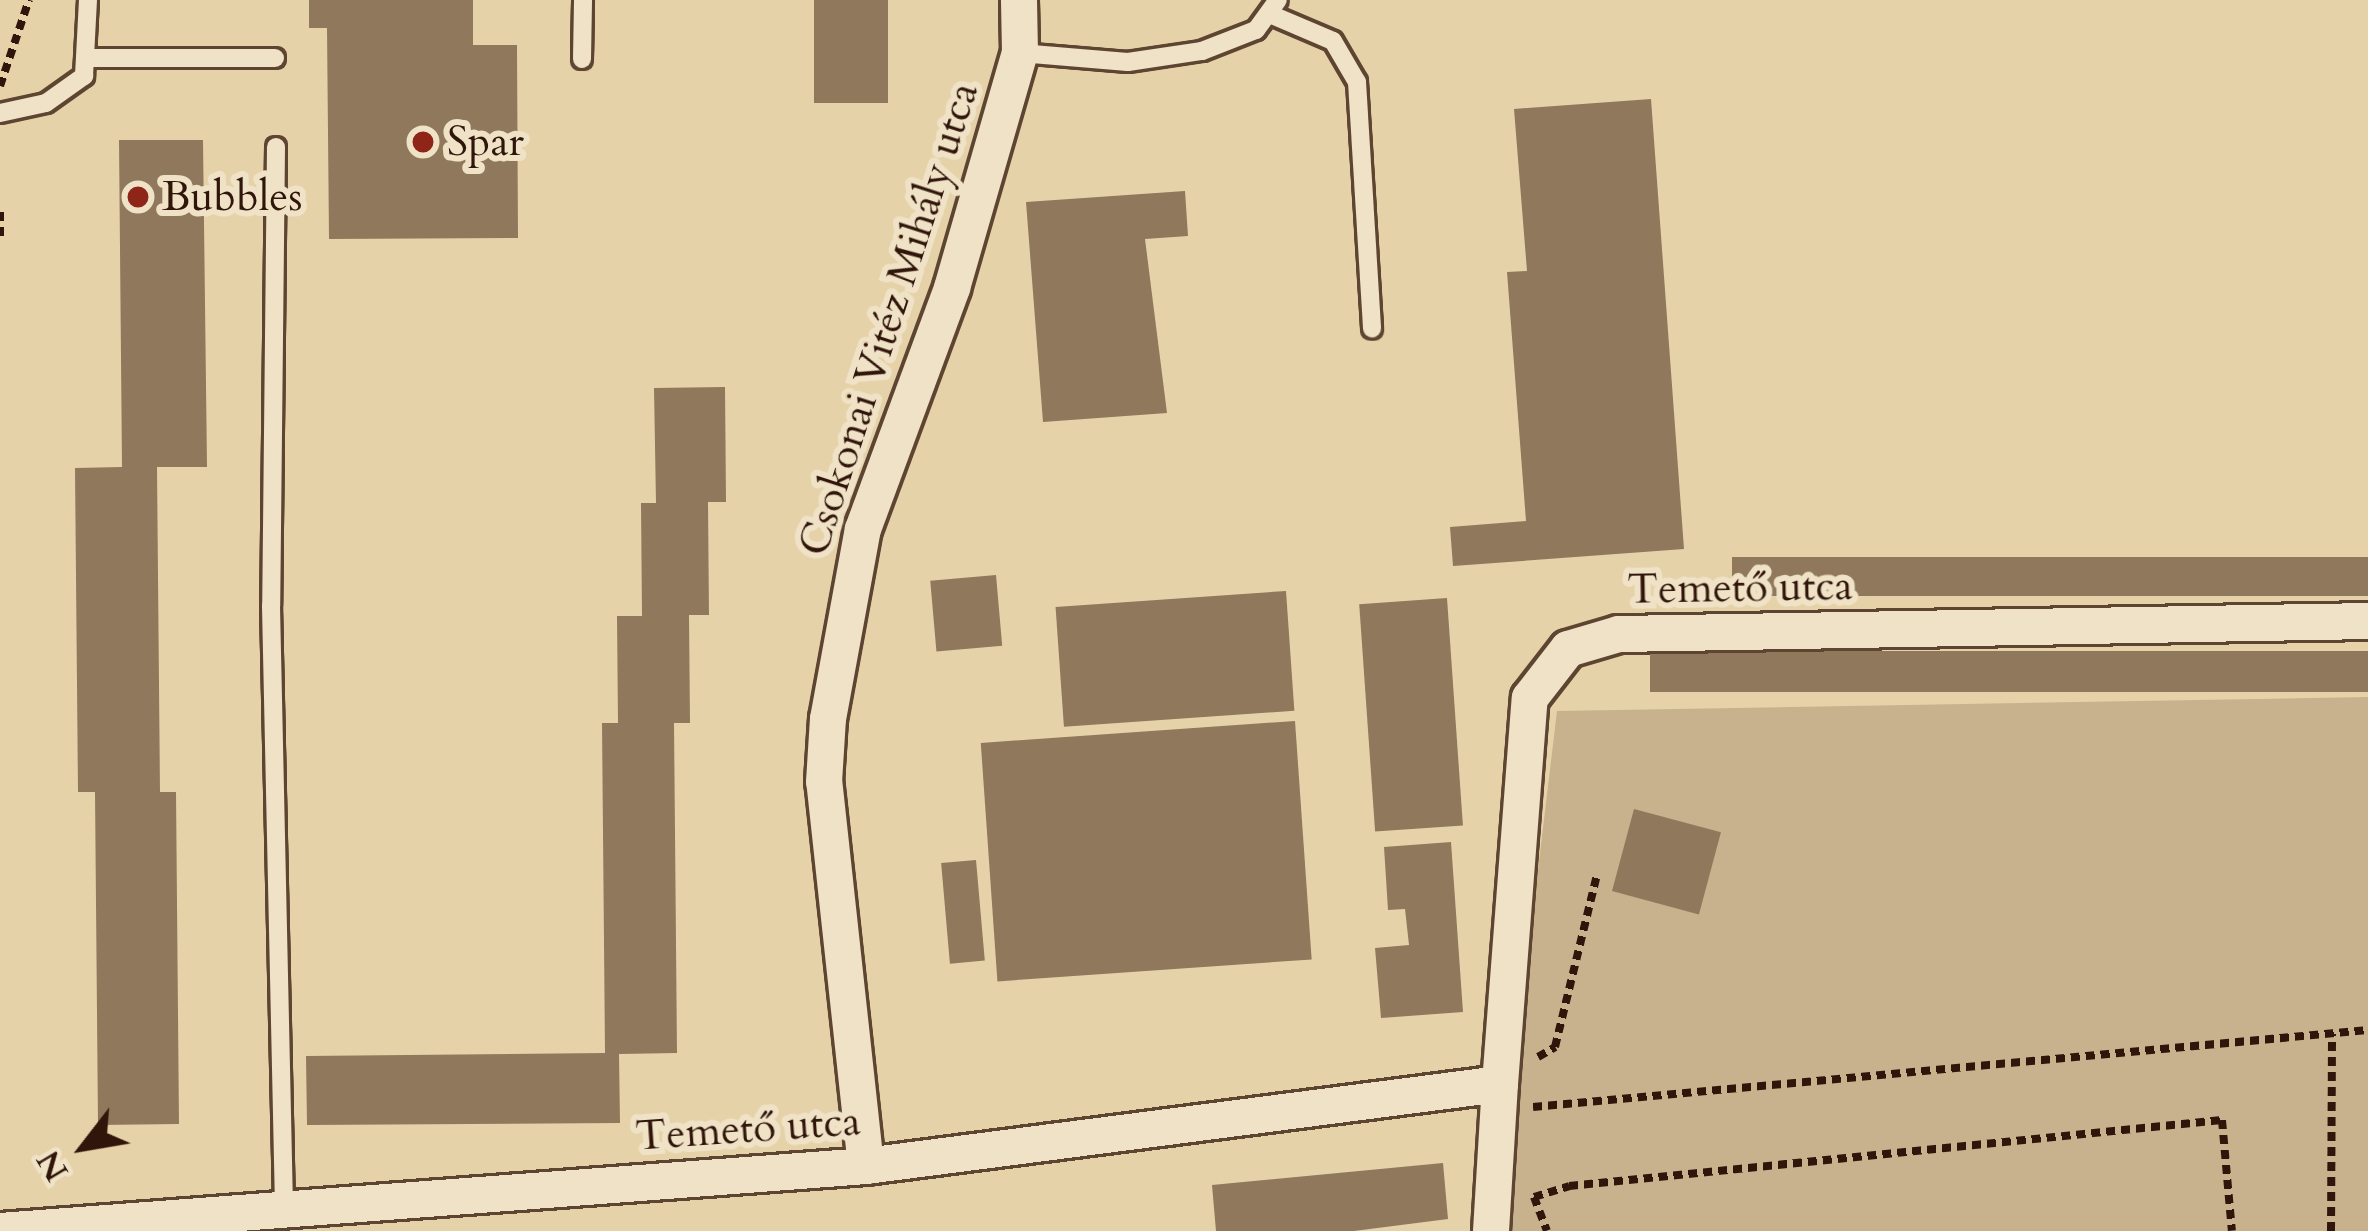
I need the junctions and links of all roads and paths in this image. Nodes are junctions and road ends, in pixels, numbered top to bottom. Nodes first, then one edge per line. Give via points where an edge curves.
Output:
1 (29, 0) edge
2 (88, 0) edge
3 (583, 0) edge
4 (1019, 0) edge
5 (1275, 8) edge
6 (1020, 52) junction
7 (88, 58) junction
8 (275, 58) dead end
9 (582, 59) dead end
10 (0, 88) edge
11 (0, 113) edge
12 (276, 147) dead end
13 (0, 212) edge
14 (0, 236) edge
15 (1372, 329) dead end
16 (2368, 621) edge
17 (1597, 875) dead end
18 (2368, 1030) edge
19 (2332, 1034) junction
20 (1513, 1086) junction
21 (866, 1166) junction
22 (1534, 1197) dead end
23 (284, 1207) junction
24 (0, 1231) edge
25 (1491, 1231) edge
26 (2232, 1231) edge
27 (2331, 1231) edge

1 - 10 path
2 - 7 lane
3 - 9 lane
4 - 6 street, Csokonai Vitéz Mihály utca
5 - 6 lane via 1235,41 1202,51 1128,62
5 - 15 lane via 1333,41 1357,82
6 - 21 street, Csokonai Vitéz Mihály utca via 952,288 863,529 835,669 824,782
7 - 8 lane
7 - 11 lane via 68,92
12 - 23 lane via 271,606
13 - 14 path
16 - 20 street, Temető utca via 1619,634 1568,649 1541,674 1530,698
17 - 20 path via 1556,1047
18 - 19 path
19 - 20 path
19 - 27 path
20 - 21 street, Temető utca
20 - 25 street, Temető utca
21 - 23 street, Temető utca
22 - 26 path via 1569,1186 2222,1120
23 - 24 street, Temető utca

